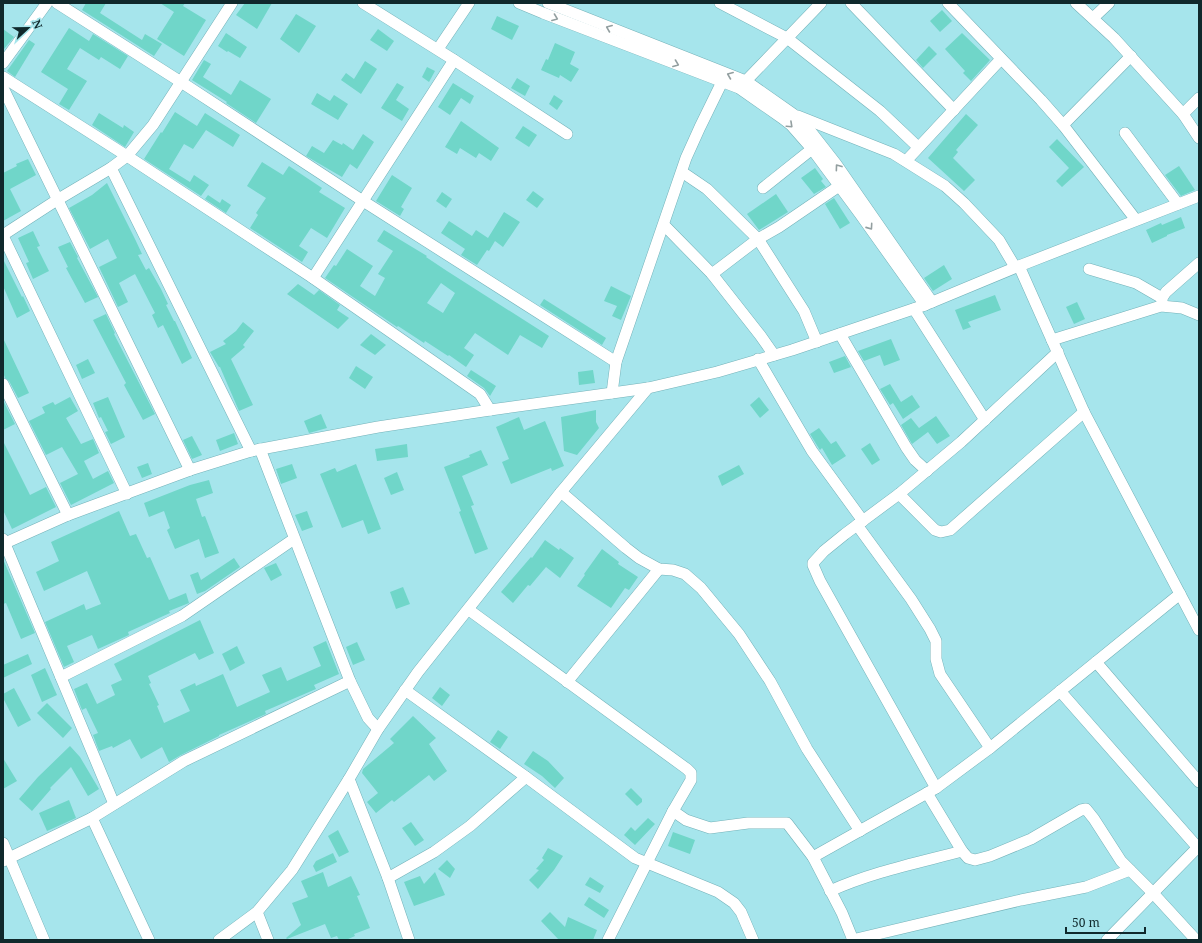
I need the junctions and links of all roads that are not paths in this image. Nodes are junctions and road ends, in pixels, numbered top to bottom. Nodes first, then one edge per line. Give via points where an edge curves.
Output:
1 (47, 3) edge
2 (57, 3) edge
3 (232, 3) edge
4 (363, 3) edge
5 (469, 3) edge
6 (519, 3) edge
7 (548, 3) edge
8 (720, 3) edge
9 (821, 3) edge
10 (851, 3) edge
11 (948, 3) edge
12 (1076, 3) edge
13 (1109, 3) edge
14 (1093, 18) junction
15 (787, 38) junction
16 (438, 50) junction
17 (1131, 56) junction
18 (1001, 59) junction
19 (454, 60) junction
20 (3, 63) edge
21 (3, 77) edge
22 (181, 82) junction
23 (722, 82) junction
24 (742, 85) junction
25 (3, 88) edge
26 (1199, 98) edge
27 (954, 110) junction
28 (793, 114) junction
29 (1184, 114) junction
30 (1063, 125) junction
31 (1125, 133) dead end
32 (567, 134) dead end
33 (1199, 138) edge
34 (816, 146) junction
35 (918, 147) junction
36 (128, 156) junction
37 (906, 161) junction
38 (111, 168) junction
39 (682, 172) junction
40 (843, 183) junction
41 (763, 188) dead end
42 (1199, 196) edge
43 (58, 200) junction
44 (363, 201) junction
45 (1178, 204) junction
46 (1136, 220) junction
47 (664, 225) junction
48 (3, 235) edge
49 (758, 239) junction
50 (1199, 263) edge
51 (1017, 266) junction
52 (1089, 269) dead end
53 (712, 274) junction
54 (313, 278) junction
55 (1162, 302) junction
56 (924, 305) junction
57 (1199, 315) edge
58 (840, 334) junction
59 (1052, 340) junction
60 (817, 342) junction
61 (1058, 352) junction
62 (774, 355) junction
63 (758, 359) junction
64 (616, 362) junction
65 (3, 384) edge
66 (648, 388) junction
67 (612, 393) junction
68 (490, 410) junction
69 (1084, 412) junction
70 (985, 420) junction
71 (255, 450) junction
72 (190, 470) junction
73 (926, 470) junction
74 (561, 492) junction
75 (127, 494) junction
76 (899, 494) junction
77 (68, 515) junction
78 (860, 523) junction
79 (294, 539) junction
80 (4, 542) edge
81 (659, 569) junction
82 (1180, 594) junction
83 (468, 610) junction
84 (1198, 625) edge
85 (1096, 662) junction
86 (61, 677) junction
87 (350, 681) junction
88 (567, 682) junction
89 (405, 690) junction
90 (1060, 691) junction
91 (378, 729) junction
92 (990, 748) junction
93 (526, 777) junction
94 (349, 779) junction
95 (1199, 782) edge
96 (932, 790) junction
97 (114, 804) junction
98 (673, 811) junction
99 (92, 818) junction
100 (860, 831) junction
101 (3, 843) edge
102 (1198, 847) edge
103 (962, 851) junction
104 (813, 857) junction
105 (6, 860) edge
106 (647, 863) junction
107 (1130, 870) junction
108 (388, 878) junction
109 (830, 891) junction
110 (1152, 892) junction
111 (257, 912) junction
112 (44, 940) edge
113 (149, 940) edge
114 (219, 940) edge
115 (268, 940) edge
116 (409, 940) edge
117 (608, 940) edge
118 (753, 940) edge
119 (853, 940) edge
120 (1107, 940) edge
121 (1196, 940) edge

1 - 20 street
2 - 22 street
3 - 22 street
4 - 16 street
5 - 16 street
6 -> 23 street
24 -> 7 street
8 - 15 street
9 - 15 street
10 - 27 street
11 - 18 street
12 - 14 street
13 - 14 street
14 - 17 street
15 - 24 street
15 - 35 street via 880,111
16 - 19 street
17 - 29 street
17 - 30 street
18 - 27 street
18 - 30 street
19 - 32 street
19 - 44 street
21 - 36 street
22 - 36 street via 153,125
22 - 44 street
23 - 24 street
23 - 39 street via 700,126
24 - 28 street
24 -> 34 street
25 - 43 street
26 - 29 street
27 - 35 street
28 - 34 street via 811,132
28 - 37 street
29 - 33 street
30 - 46 street
31 - 45 street
34 - 40 street
34 - 41 street
35 - 37 street
36 - 38 street
36 - 54 street
37 - 51 street via 945,186 964,203 999,240
38 - 43 street
38 - 71 street
39 - 47 street
39 - 49 street via 707,189
40 - 49 street
40 - 56 street
42 - 45 street
43 - 48 street
43 - 72 street
44 - 54 street
44 - 64 street
45 - 46 street
46 - 51 street
47 - 53 street
47 - 64 street
48 - 75 street
49 - 53 street
49 - 60 street via 804,311
50 - 55 street via 1166,292
51 - 56 street
51 - 59 street
52 - 55 street via 1136,283
53 - 62 street
54 - 68 street via 480,394
55 - 57 street
55 - 59 street
56 - 58 street
56 - 70 street
58 - 60 street
58 - 73 street via 902,441 915,460
59 - 61 street
60 - 62 street
61 - 69 street
61 - 70 street
62 - 63 street
63 - 66 street via 717,372
63 - 78 street via 812,451
64 - 67 street
65 - 77 street
66 - 67 street
66 - 74 street
67 - 68 street
68 - 71 street via 378,427
69 - 76 street via 950,530 935,530
69 - 82 street
70 - 73 street
71 - 72 street
71 - 79 street
72 - 75 street
73 - 76 street
74 - 81 street via 626,548
74 - 83 street
75 - 77 street
76 - 78 street
77 - 80 street
78 - 92 street via 930,630 936,641 936,659 940,674
78 - 96 street via 816,558 813,565
79 - 86 street via 182,616
79 - 87 street
80 - 86 street
81 - 88 street
81 - 100 street via 685,574 701,588 740,634 770,681 807,749
82 - 84 street
82 - 85 street
83 - 88 street
83 - 89 street
85 - 90 street
85 - 95 street
86 - 97 street
87 - 91 street via 368,718
87 - 97 street via 184,761
88 - 98 street via 691,773 691,780
89 - 91 street
89 - 93 street
90 - 92 street
90 - 102 street
91 - 94 street
92 - 96 street
93 - 106 street via 635,858
93 - 108 street via 458,835
94 - 108 street
94 - 111 street via 292,870
96 - 100 street
96 - 103 street
97 - 99 street
98 - 104 street via 686,820 710,828 748,823 787,823
98 - 106 street
99 - 105 street
99 - 113 street
100 - 104 street
101 - 105 street
102 - 110 street
103 - 107 street via 968,858 975,860 990,856 1031,839 1086,809 1121,861
103 - 109 street via 876,873
104 - 109 street
105 - 112 street
106 - 117 street
106 - 118 street via 718,892 734,903 741,912
107 - 110 street
107 - 119 street via 1086,887 1013,901
108 - 116 street
109 - 119 street
110 - 120 street
110 - 121 street
111 - 114 street
111 - 115 street

